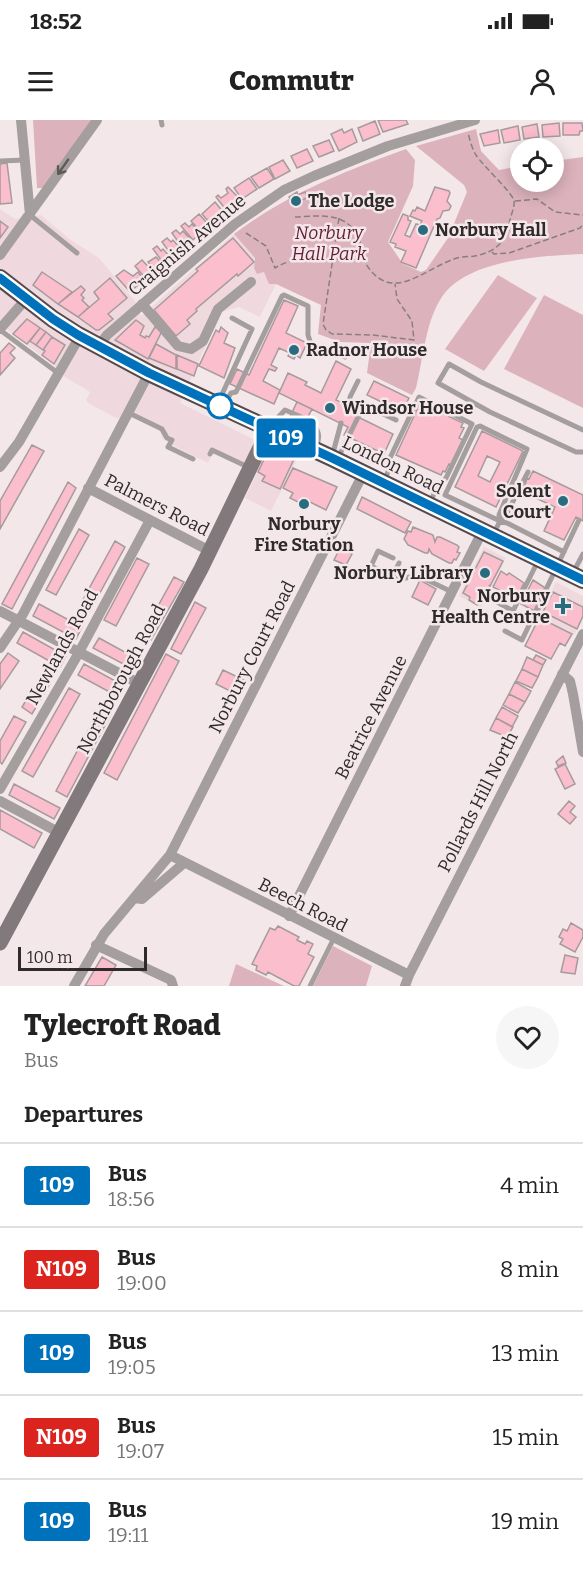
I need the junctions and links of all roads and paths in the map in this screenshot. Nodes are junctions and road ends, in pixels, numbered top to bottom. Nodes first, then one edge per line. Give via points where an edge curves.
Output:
1 (21, 120) edge
2 (97, 120) edge
3 (475, 120) edge
4 (466, 129) dead end
5 (25, 160) junction
6 (0, 161) edge
7 (514, 201) junction
8 (30, 215) junction
9 (583, 215) edge
10 (295, 217) dead end
11 (339, 218) junction
12 (583, 224) edge
13 (246, 233) dead end
14 (491, 251) junction
15 (77, 253) dead end
16 (0, 255) edge
17 (332, 258) junction
18 (363, 259) junction
19 (0, 278) edge
20 (251, 282) dead end
21 (395, 283) junction
22 (26, 299) junction
23 (142, 304) junction
24 (232, 318) dead end
25 (0, 330) edge
26 (80, 336) junction
27 (98, 347) junction
28 (345, 357) dead end
29 (58, 373) junction
30 (149, 373) junction
31 (358, 381) dead end
32 (220, 406) junction
33 (349, 406) dead end
34 (129, 413) junction
35 (396, 420) dead end
36 (341, 423) dead end
37 (269, 429) junction
38 (583, 430) edge
39 (583, 446) edge
40 (315, 450) junction
41 (583, 452) edge
42 (210, 454) dead end
43 (193, 459) dead end
44 (334, 459) junction
45 (0, 467) edge
46 (250, 468) junction
47 (528, 472) dead end
48 (363, 474) junction
49 (383, 483) junction
50 (88, 488) junction
51 (429, 505) junction
52 (150, 520) junction
53 (579, 520) dead end
54 (491, 530) junction
55 (210, 551) junction
56 (583, 554) edge
57 (393, 558) dead end
58 (538, 560) junction
59 (399, 563) dead end
60 (569, 569) edge
61 (392, 577) junction
62 (452, 592) junction
63 (490, 598) dead end
64 (0, 611) edge
65 (19, 620) junction
66 (505, 631) dead end
67 (583, 634) edge
68 (0, 648) edge
69 (80, 652) junction
70 (562, 674) junction
71 (140, 684) junction
72 (583, 752) edge
73 (0, 789) edge
74 (0, 801) edge
75 (60, 833) junction
76 (171, 855) junction
77 (184, 863) junction
78 (134, 898) junction
79 (289, 916) junction
80 (334, 938) junction
81 (0, 943) edge
82 (96, 945) junction
83 (407, 980) edge
84 (74, 986) edge
85 (173, 986) edge
86 (310, 986) edge

1 - 5 street
2 -> 8 street
3 - 23 street, Craignish Avenue via 388,146 284,190 235,224
4 - 7 path via 476,154
5 - 6 lane
5 - 8 street
7 - 9 path via 537,199 555,212
7 - 14 path via 507,234
8 - 15 lane
8 - 16 street
10 - 11 path
11 - 17 path
11 - 18 path via 358,237
12 - 14 path via 509,253
13 - 17 path via 266,246 275,268 295,259
14 - 21 path via 458,258 425,275
17 - 18 path
17 - 21 path via 323,324 332,334 414,340 412,321 397,299
18 - 21 path via 376,278
19 - 22 highway, London Road
20 - 23 street via 218,309 203,341 191,349 178,346
22 - 25 street
22 - 26 highway, London Road
23 - 27 street, Craignish Avenue via 107,334
24 - 32 lane via 252,329
25 - 29 lane
26 - 27 highway, London Road
26 - 29 street
27 - 30 highway, London Road
28 - 32 lane via 311,344 308,306 284,295 236,392
29 - 45 street via 19,442
30 - 32 highway, London Road
30 - 34 street
31 - 33 lane
32 - 37 highway, London Road
34 - 43 lane via 162,429 172,440 168,447
34 - 50 street
35 - 44 lane via 364,405
36 - 44 lane
37 - 40 highway, London Road
37 - 40 lane via 285,410 312,422 319,437
37 - 46 street, Northborough Road
38 - 41 lane via 448,364 438,383 490,412
39 - 41 lane
40 - 44 highway, London Road
42 - 46 lane via 212,450
44 - 48 highway, London Road
46 - 55 street, Northborough Road
47 - 54 lane via 507,513
48 - 49 highway, London Road
48 - 76 street, Norbury Court Road
49 - 51 highway, London Road
49 - 51 lane via 392,451 419,398 472,424
50 - 52 street, Palmers Road
50 - 65 street
51 - 54 highway, London Road
52 - 55 street, Palmers Road
52 - 69 street, Newlands Road
53 - 60 lane
54 - 54 lane via 445,495 480,426 527,449
54 - 58 highway, London Road
54 - 60 lane
54 - 62 street, Beatrice Avenue
55 - 71 street, Northborough Road
56 - 60 lane
57 - 61 lane via 378,551 371,566
58 - 60 highway, London Road
58 - 63 lane via 513,611
59 - 61 lane
60 - 66 lane via 522,640
61 - 62 lane via 398,580 417,574
62 - 79 street, Beatrice Avenue
64 - 65 street
65 - 68 street
65 - 69 street
67 - 70 street, Pollards Hill North
69 - 71 street
69 - 73 street, Newlands Road
70 - 72 street via 572,687
70 - 83 street, Pollards Hill North
71 - 75 street, Northborough Road
74 - 75 street
75 - 81 street, Northborough Road
76 - 77 street
76 - 78 street, Norbury Court Road
77 - 78 street, Norbury Court Road via 142,899
77 - 79 street, Beech Road
78 - 82 street, Norbury Court Road
79 - 80 street, Beech Road
80 - 83 street, Beech Road
80 - 86 lane
82 - 84 street, Norbury Court Road
82 - 85 street via 171,980

